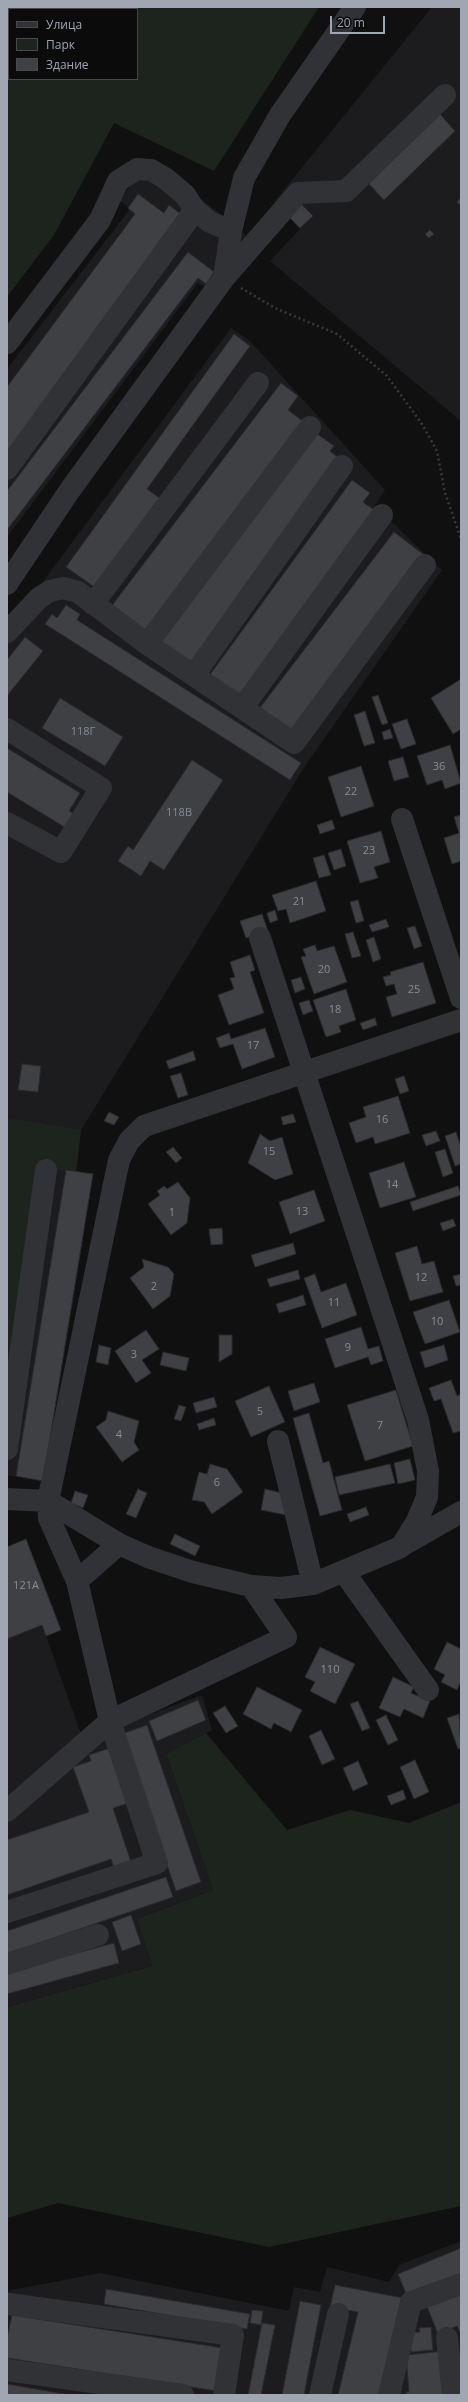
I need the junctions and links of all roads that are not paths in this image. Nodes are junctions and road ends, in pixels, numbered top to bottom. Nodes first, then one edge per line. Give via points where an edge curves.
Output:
1 (355, 7) edge
2 (445, 95) dead end
3 (195, 210) junction
4 (231, 231) junction
5 (224, 278) junction
6 (7, 343) edge
7 (258, 383) dead end
8 (310, 427) dead end
9 (342, 466) dead end
10 (7, 469) edge
11 (382, 515) dead end
12 (425, 565) dead end
13 (7, 584) edge
14 (93, 604) junction
15 (7, 632) edge
16 (147, 644) junction
17 (194, 675) junction
18 (243, 707) junction
19 (7, 729) edge
20 (402, 819) dead end
21 (7, 823) edge
22 (260, 938) dead end
23 (461, 998) edge
24 (461, 1020) edge
25 (304, 1072) junction
26 (46, 1170) dead end
27 (278, 1441) dead end
28 (7, 1449) edge
29 (7, 1499) edge
30 (48, 1501) junction
31 (459, 1519) edge
32 (119, 1544) junction
33 (401, 1547) junction
34 (344, 1572) junction
35 (77, 1581) junction
36 (313, 1584) junction
37 (251, 1586) junction
38 (428, 1690) dead end
39 (110, 1721) junction
40 (7, 1811) edge
41 (7, 1912) edge
42 (98, 1935) dead end
43 (7, 1964) edge
44 (461, 2284) edge
45 (8, 2304) dead end
46 (338, 2314) dead end
47 (447, 2338) dead end
48 (7, 2370) edge
49 (183, 2395) edge
50 (224, 2395) edge
51 (320, 2395) edge
52 (389, 2395) edge
53 (453, 2395) edge

1 - 4 street via 256,153 244,178
2 - 5 street via 346,191 298,193
3 - 4 street via 210,222
3 - 6 street via 185,195 151,170 137,169 118,181 100,220
3 - 10 street
4 - 5 street
5 - 13 street via 70,490
7 - 14 street
8 - 16 street
9 - 17 street
11 - 18 street
12 - 18 street via 294,743
14 - 15 street via 78,592 63,588 50,591 39,598
14 - 16 street
16 - 17 street
17 - 18 street
19 - 21 street via 101,788 61,852
20 - 23 street
22 - 25 street
24 - 25 street
25 - 30 street via 144,1126 129,1141 119,1160
25 - 33 street via 418,1420 428,1471 427,1497 417,1521
26 - 28 street
27 - 36 street
29 - 30 street
30 - 32 street
30 - 35 street via 49,1518
31 - 33 street
32 - 35 street
32 - 37 street via 148,1558
33 - 34 street
34 - 36 street
34 - 38 street
35 - 39 street
36 - 37 street via 281,1588
37 - 39 street via 286,1637
39 - 40 street
39 - 41 street via 157,1863
42 - 43 street
44 - 52 street via 411,2302
45 - 50 street via 233,2335
46 - 51 street
47 - 53 street
48 - 49 street

